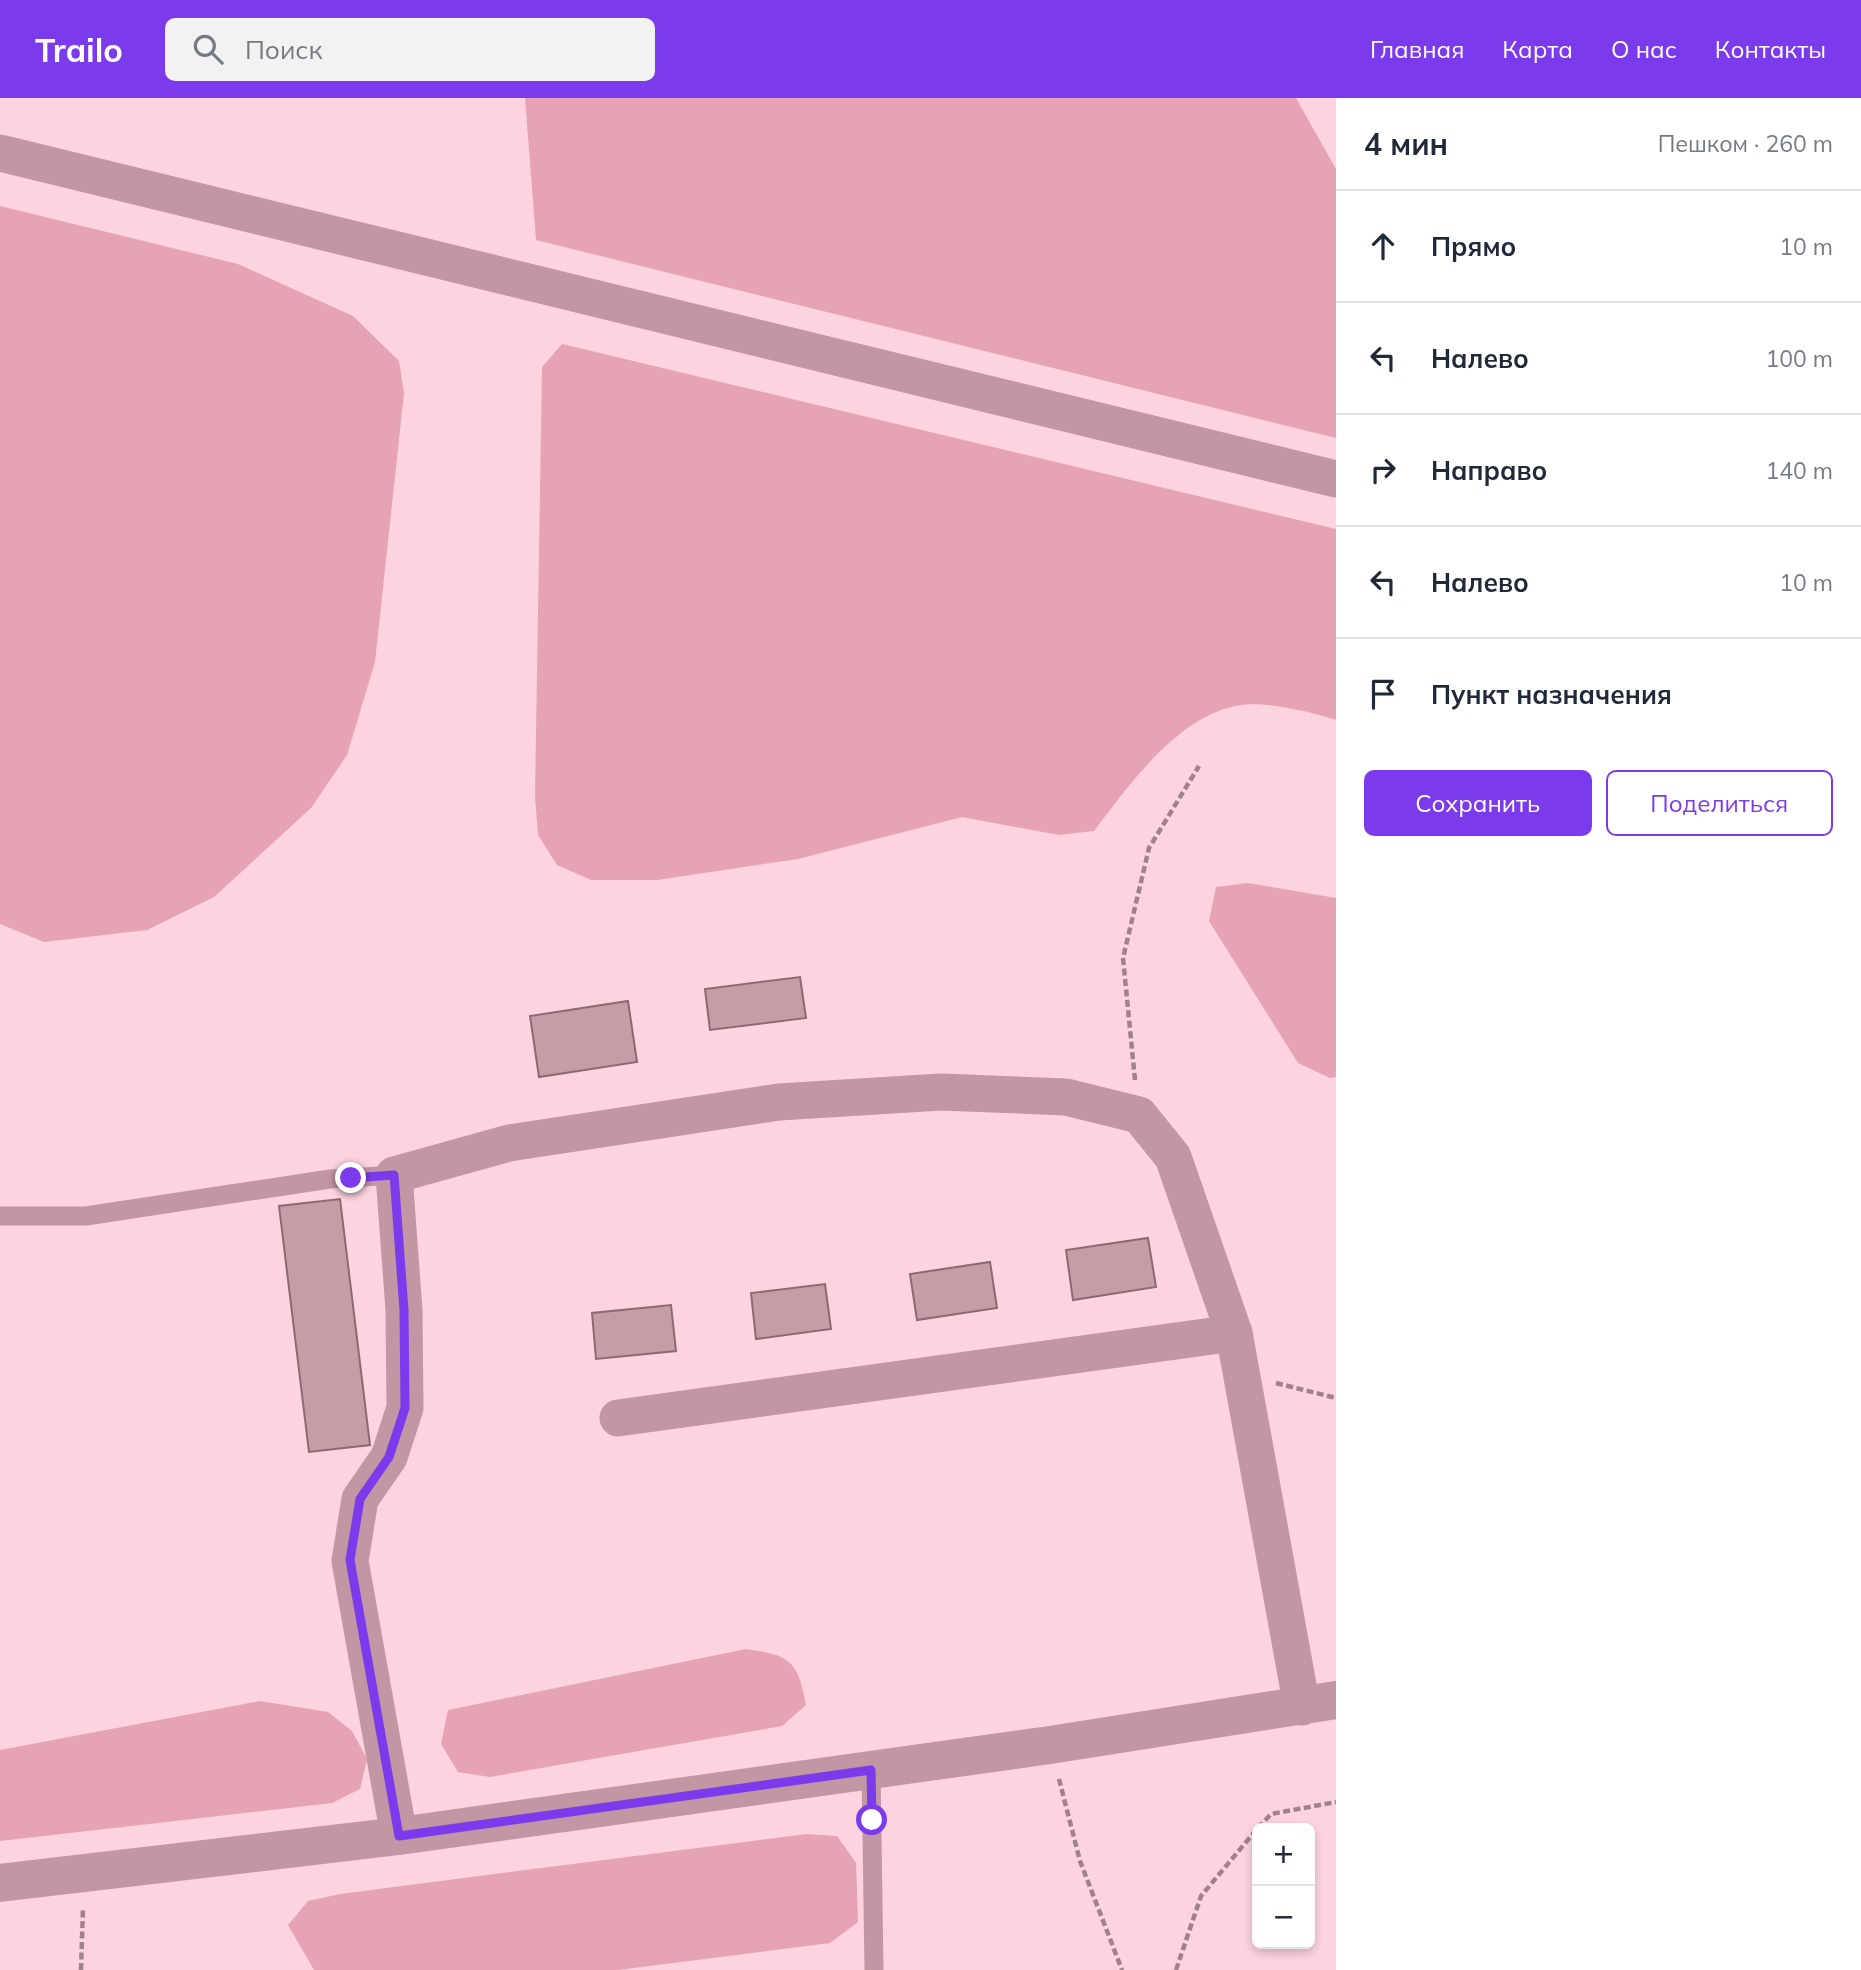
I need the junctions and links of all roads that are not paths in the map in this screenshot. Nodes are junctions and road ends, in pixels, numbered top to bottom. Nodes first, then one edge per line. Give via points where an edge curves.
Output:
1 (0, 153) edge
2 (1336, 479) edge
3 (394, 1175) junction
4 (0, 1216) edge
5 (1234, 1333) junction
6 (618, 1418) dead end
7 (1319, 1704) edge
8 (871, 1770) junction
9 (399, 1836) junction
10 (0, 1884) edge
11 (874, 1970) edge

1 - 2 street
3 - 4 lane via 330,1179 86,1216
3 - 5 street via 509,1143 779,1102 941,1092 1066,1097 1139,1115 1173,1157
3 - 9 street via 404,1310 405,1408 389,1457 360,1499 350,1560
5 - 6 street
5 - 7 street
7 - 8 street
8 - 9 street
8 - 11 lane
9 - 10 street

